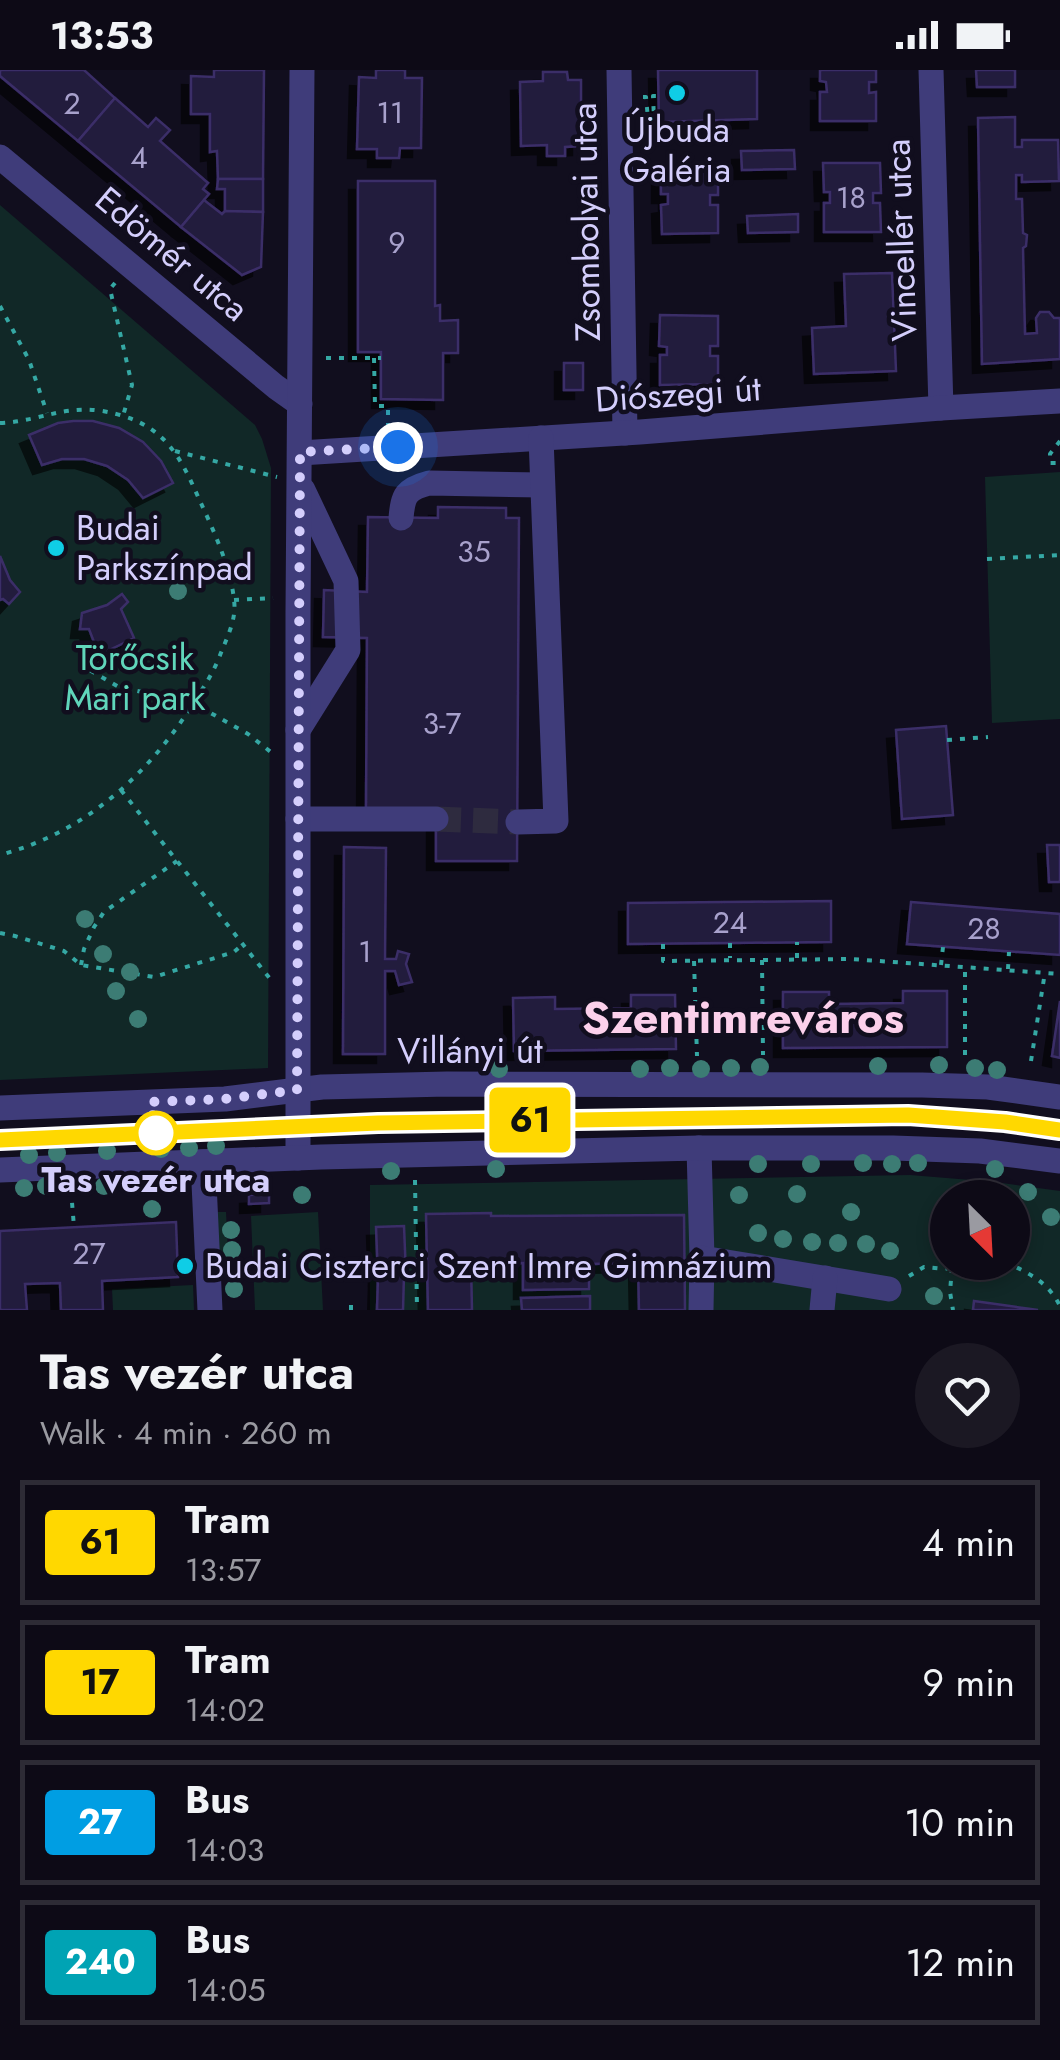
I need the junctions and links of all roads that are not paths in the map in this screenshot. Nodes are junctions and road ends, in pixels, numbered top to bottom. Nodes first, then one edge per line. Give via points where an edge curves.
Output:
1 (302, 70) edge
2 (619, 70) edge
3 (930, 70) edge
4 (0, 157) edge
5 (1060, 401) edge
6 (300, 404) junction
7 (941, 408) junction
8 (625, 433) junction
9 (541, 438) junction
10 (300, 452) junction
11 (300, 483) junction
12 (536, 485) junction
13 (401, 518) dead end
14 (298, 730) junction
15 (298, 819) junction
16 (436, 819) tunnel mouth
17 (518, 822) tunnel mouth
18 (297, 1090) junction
19 (1060, 1097) edge
20 (0, 1108) edge
21 (700, 1148) junction
22 (298, 1158) junction
23 (203, 1162) junction
24 (1060, 1162) edge
25 (0, 1170) edge
26 (702, 1258) junction
27 (825, 1278) junction
28 (888, 1289) road end
29 (210, 1310) edge
30 (701, 1310) edge
31 (822, 1310) edge

1 - 6 street
2 - 8 street, Zsombolyai utca
3 - 7 street, Vincellér utca
4 - 6 street, Edömér utca
5 - 7 street, Diószegi út
6 - 10 street
7 - 8 street, Diószegi út
8 - 9 street, Diószegi út
9 - 10 street, Diószegi út
9 - 12 street
10 - 11 street
11 - 14 street via 311,613
11 - 14 street via 346,581 348,650
12 - 13 street via 413,487 402,499
12 - 17 street via 556,822
14 - 15 street
15 - 16 street
15 - 18 street
18 - 19 street, Villányi út via 922,1085
18 - 20 street, Villányi út
18 - 22 street
21 - 22 street
21 - 24 street via 980,1150
21 - 26 street
22 - 23 street
23 - 25 street
23 - 29 street
26 - 27 street
26 - 30 street
27 - 28 street
27 - 31 street

